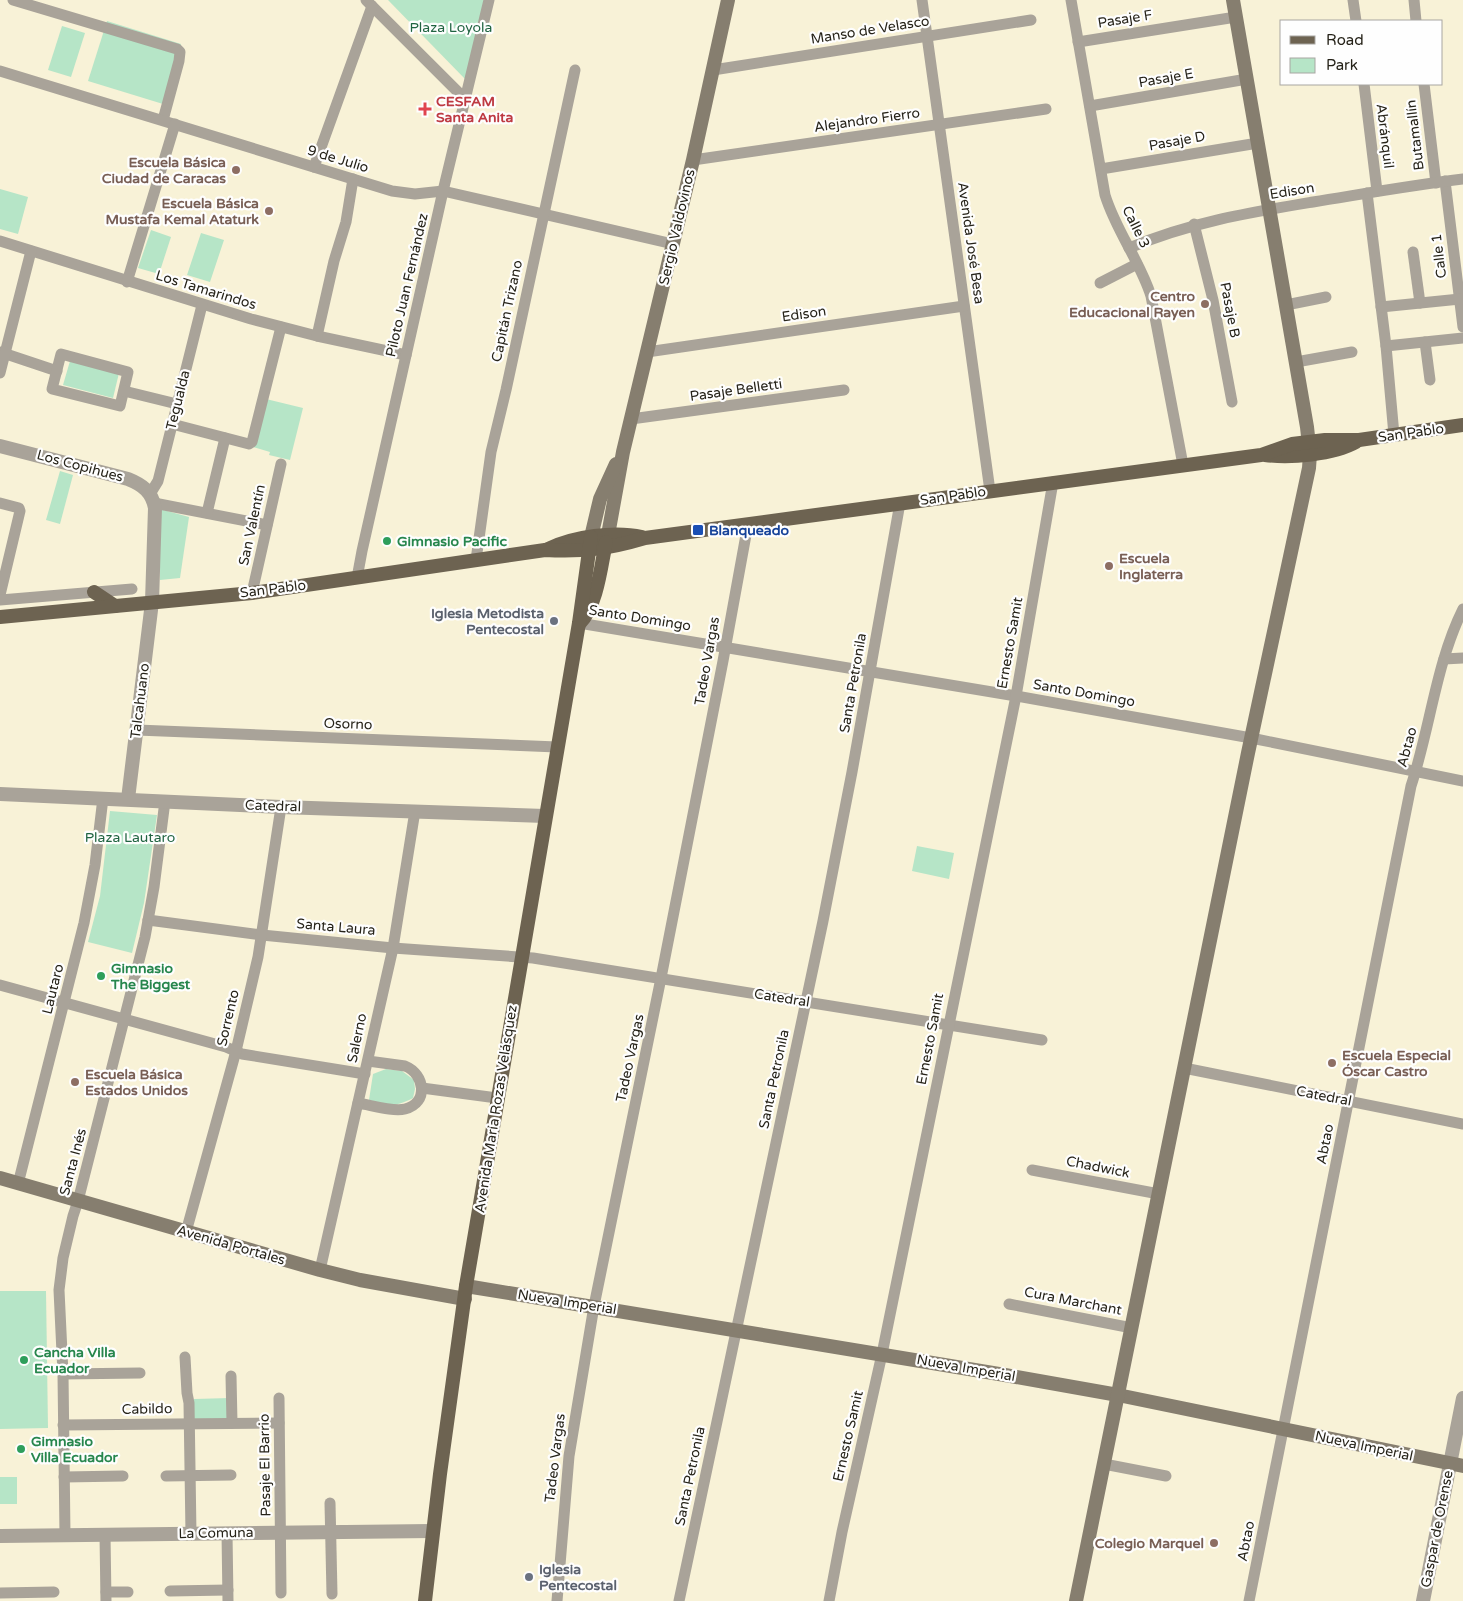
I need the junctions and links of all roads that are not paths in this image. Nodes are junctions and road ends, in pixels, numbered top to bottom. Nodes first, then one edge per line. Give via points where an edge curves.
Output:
1 (13, 0) edge
2 (489, 0) edge
3 (728, 0) edge
4 (922, 0) edge
5 (1071, 0) edge
6 (1233, 0) edge
7 (1353, 0) edge
8 (1414, 0) edge
9 (369, 3) edge
10 (1236, 17) junction
11 (1031, 20) dead end
12 (1356, 20) edge
13 (1416, 20) edge
14 (927, 36) junction
15 (1078, 42) junction
16 (0, 70) edge
17 (575, 70) dead end
18 (713, 70) junction
19 (1247, 79) junction
20 (1364, 85) edge
21 (1424, 85) edge
22 (465, 99) junction
23 (1090, 106) junction
24 (1046, 109) dead end
25 (163, 120) junction
26 (175, 124) junction
27 (939, 124) junction
28 (1258, 142) junction
29 (693, 160) junction
30 (314, 168) junction
31 (1101, 169) junction
32 (1463, 179) edge
33 (353, 180) junction
34 (1441, 182) junction
35 (443, 191) junction
36 (1372, 192) junction
37 (1269, 209) junction
38 (544, 214) junction
39 (1194, 224) junction
40 (0, 241) edge
41 (673, 244) junction
42 (1129, 248) junction
43 (31, 251) junction
44 (1413, 252) dead end
45 (1138, 264) junction
46 (128, 282) junction
47 (1100, 283) dead end
48 (1326, 297) dead end
49 (1460, 299) junction
50 (1420, 303) junction
51 (202, 305) junction
52 (1286, 305) junction
53 (964, 306) junction
54 (1381, 307) junction
55 (281, 327) junction
56 (1463, 327) edge
57 (317, 336) junction
58 (1463, 338) edge
59 (1425, 342) junction
60 (1386, 346) junction
61 (647, 352) junction
62 (1352, 352) dead end
63 (2, 353) edge
64 (406, 355) junction
65 (1296, 362) junction
66 (57, 371) junction
67 (0, 373) edge
68 (1430, 380) dead end
69 (844, 390) dead end
70 (124, 391) junction
71 (1232, 402) dead end
72 (177, 404) junction
73 (631, 419) junction
74 (172, 424) junction
75 (1463, 426) edge
76 (1394, 435) junction
77 (225, 438) junction
78 (0, 446) edge
79 (1309, 448) junction
80 (623, 452) junction
81 (281, 464) dead end
82 (1182, 465) junction
83 (1054, 482) junction
84 (990, 491) junction
85 (152, 498) junction
86 (0, 503) edge
87 (900, 503) junction
88 (206, 513) junction
89 (748, 524) junction
90 (267, 525) junction
91 (606, 542) junction
92 (590, 544) junction
93 (476, 560) junction
94 (357, 578) junction
95 (132, 589) dead end
96 (94, 592) junction
97 (252, 593) junction
98 (0, 595) edge
99 (0, 600) edge
100 (152, 602) junction
101 (115, 606) junction
102 (1463, 609) edge
103 (0, 617) edge
104 (579, 623) junction
105 (725, 647) junction
106 (1463, 658) edge
107 (1444, 659) junction
108 (870, 672) junction
109 (1016, 696) junction
110 (137, 730) junction
111 (1251, 738) junction
112 (557, 747) junction
113 (1416, 772) junction
114 (1463, 781) edge
115 (0, 794) edge
116 (102, 798) junction
117 (128, 799) junction
118 (165, 801) junction
119 (280, 807) junction
120 (414, 811) junction
121 (545, 816) junction
122 (148, 920) junction
123 (262, 936) junction
124 (393, 948) junction
125 (521, 956) junction
126 (662, 978) junction
127 (0, 985) edge
128 (806, 1002) junction
129 (64, 1003) junction
130 (125, 1019) junction
131 (948, 1025) junction
132 (1042, 1040) dead end
133 (236, 1051) junction
134 (368, 1061) junction
135 (1184, 1068) junction
136 (365, 1074) junction
137 (422, 1088) junction
138 (498, 1098) junction
139 (1349, 1101) junction
140 (358, 1103) junction
141 (1463, 1124) edge
142 (1032, 1170) dead end
143 (0, 1178) edge
144 (18, 1184) junction
145 (1159, 1194) junction
146 (78, 1201) junction
147 (186, 1232) junction
148 (320, 1270) junction
149 (465, 1292) junction
150 (1009, 1304) dead end
151 (594, 1306) junction
152 (1132, 1328) junction
153 (736, 1330) junction
154 (882, 1354) junction
155 (185, 1357) dead end
156 (140, 1373) dead end
157 (62, 1374) junction
158 (231, 1376) dead end
159 (1118, 1396) junction
160 (279, 1398) dead end
161 (1463, 1398) edge
162 (232, 1423) junction
163 (279, 1423) junction
164 (189, 1424) junction
165 (63, 1425) junction
166 (1283, 1429) junction
167 (1104, 1464) junction
168 (1456, 1465) edge
169 (231, 1475) dead end
170 (123, 1476) dead end
171 (166, 1476) dead end
172 (190, 1476) junction
173 (1166, 1476) dead end
174 (64, 1477) junction
175 (330, 1504) dead end
176 (432, 1531) junction
177 (280, 1532) junction
178 (331, 1532) junction
179 (227, 1533) junction
180 (191, 1534) junction
181 (65, 1535) junction
182 (105, 1535) junction
183 (0, 1536) edge
184 (170, 1591) dead end
185 (54, 1592) dead end
186 (128, 1592) dead end
187 (0, 1593) edge
188 (281, 1593) dead end
189 (332, 1594) dead end
190 (228, 1595) edge
191 (106, 1597) edge
192 (425, 1600) edge
193 (557, 1601) edge
194 (679, 1601) edge
195 (829, 1601) edge
196 (1076, 1601) edge
197 (1249, 1601) edge
198 (1422, 1601) edge

1 - 25 street via 180,52
2 - 22 street, Piloto Juan Fernández
3 - 18 main road, Sergio Valdovinos
4 - 14 street, Avenida José Besa
5 - 15 street, Calle 3
6 - 10 main road
7 - 12 street
8 - 13 street
9 - 22 street
9 - 30 street
10 - 15 street, Pasaje F
10 - 19 main road
11 - 14 street, Manso de Velasco
14 - 18 street, Manso de Velasco
14 - 27 street, Avenida José Besa
15 - 23 street, Calle 3
16 - 25 street, 9 de Julio
17 - 38 street, Capitán Trizano
18 - 29 main road, Sergio Valdovinos
19 - 23 street, Pasaje E
19 - 28 main road
20 - 36 street, Abránquil
21 - 34 street, Butamallín
22 - 35 street, Piloto Juan Fernández
23 - 31 street, Calle 3
24 - 27 street, Alejandro Fierro
25 - 26 street, 9 de Julio
26 - 30 street, 9 de Julio
26 - 46 street
27 - 29 street, Alejandro Fierro
27 - 53 street, Avenida José Besa
28 - 31 street, Pasaje D
28 - 37 main road
29 - 41 main road, Sergio Valdovinos
30 - 33 street, 9 de Julio
31 - 42 street, Calle 3 via 1108,205
32 - 34 street, Edison
33 - 35 street, 9 de Julio via 402,193
33 - 57 street via 346,222
34 - 36 street, Edison
34 - 49 street, Calle 1
35 - 38 street, 9 de Julio
35 - 64 street, Piloto Juan Fernández
36 - 37 street, Edison
36 - 54 street
37 - 39 street, Edison
37 - 52 main road
38 - 41 street, 9 de Julio
38 - 93 street, Capitán Trizano via 492,444
39 - 42 street, Edison
39 - 71 street, Pasaje B via 1213,300
40 - 43 street, Los Tamarindos
41 - 61 main road, Sergio Valdovinos
42 - 45 street, Calle 3
43 - 46 street, Los Tamarindos
43 - 63 street
44 - 50 street
45 - 47 street
45 - 82 street, Calle 3 via 1152,296
46 - 51 street, Los Tamarindos
48 - 52 street
49 - 50 street
49 - 56 street, Calle 1
50 - 54 street
51 - 55 street, Los Tamarindos
51 - 72 street, Tegualda
52 - 65 main road
53 - 61 street, Edison
53 - 84 street, Avenida José Besa
54 - 60 street
55 - 57 street, Los Tamarindos
55 - 77 street via 252,442
57 - 64 street, Los Tamarindos
58 - 59 street
59 - 60 street
59 - 68 street
60 - 76 street
61 - 73 main road, Sergio Valdovinos
62 - 65 street
63 - 66 street
63 - 67 street
64 - 94 street, Piloto Juan Fernández
65 - 79 main road
66 - 70 street via 52,389 120,406
66 - 70 street via 61,354 128,372
69 - 73 street, Pasaje Belletti
70 - 72 street
72 - 74 street, Tegualda
73 - 80 main road, Sergio Valdovinos
74 - 77 street
74 - 85 street, Tegualda
75 - 76 main road, San Pablo
76 - 79 main road, San Pablo via 1325,440
77 - 88 street
78 - 85 street, Los Copihues via 128,479 143,486
79 - 82 main road, San Pablo via 1292,444 1261,455
79 - 111 main road via 1309,468
80 - 91 main road, Sergio Valdovinos
80 - 92 main road, Sergio Valdovinos via 600,499
81 - 90 street, San Valentín
82 - 83 main road, San Pablo
83 - 84 main road, San Pablo
83 - 109 street, Ernesto Samit
84 - 87 main road, San Pablo
85 - 88 street, Los Copihues
85 - 100 street, Tegualda
86 - 98 street via 20,511
87 - 89 main road, San Pablo
87 - 108 street, Santa Petronila
88 - 90 street, Los Copihues
89 - 91 main road, San Pablo
89 - 105 street, Tadeo Vargas
90 - 97 street, San Valentín
91 - 92 main road, San Pablo
91 - 104 main road, Avenida María Rozas Velásquez via 592,604
92 - 93 main road, San Pablo
92 - 104 main road, Avenida María Rozas Velásquez
93 - 94 main road, San Pablo
94 - 97 main road, San Pablo
95 - 96 street
96 - 99 street
96 - 101 main road
97 - 100 main road, San Pablo
100 - 101 main road, San Pablo
100 - 110 street, Talcahuano
101 - 103 main road, San Pablo
102 - 107 street, Abtao
104 - 105 street, Santo Domingo
104 - 112 main road, Avenida María Rozas Velásquez
105 - 108 street, Santo Domingo
105 - 126 street, Tadeo Vargas
106 - 107 street
107 - 113 street, Abtao
108 - 109 street, Santo Domingo
108 - 128 street, Santa Petronila
109 - 111 street, Santo Domingo
109 - 131 street, Ernesto Samit
110 - 112 street, Osorno
110 - 117 street, Talcahuano
111 - 113 street, Santo Domingo
111 - 135 main road
112 - 121 main road, Avenida María Rozas Velásquez
113 - 114 street, Santo Domingo
113 - 139 street, Abtao
115 - 116 street, Catedral
116 - 117 street, Catedral
116 - 129 street, Lautaro via 90,894
117 - 118 street, Catedral
118 - 119 street, Catedral
118 - 122 street, Santa Inés
119 - 120 street, Catedral
119 - 123 street, Sorrento
120 - 121 street, Catedral
120 - 124 street, Salerno
121 - 125 main road, Avenida María Rozas Velásquez
122 - 123 street, Santa Laura
122 - 130 street, Santa Inés
123 - 124 street, Santa Laura
123 - 133 street, Sorrento
124 - 125 street, Santa Laura
124 - 134 street, Salerno
125 - 126 street, Catedral
125 - 138 main road, Avenida María Rozas Velásquez
126 - 128 street, Catedral
126 - 151 street, Tadeo Vargas
127 - 129 street
128 - 131 street, Catedral
128 - 153 street, Santa Petronila
129 - 130 street
129 - 144 street, Lautaro
130 - 133 street
130 - 146 street, Santa Inés
131 - 132 street, Catedral
131 - 154 street, Ernesto Samit
133 - 136 street
133 - 147 street, Sorrento
134 - 136 street, Salerno
134 - 137 street via 410,1068 419,1076
135 - 139 street, Catedral
135 - 145 main road
136 - 140 street, Salerno
137 - 138 street
137 - 140 street via 415,1103 404,1109
138 - 149 main road, Avenida María Rozas Velásquez
139 - 141 street, Catedral
139 - 166 street, Abtao
140 - 148 street, Salerno
142 - 145 street, Chadwick
143 - 144 main road, Avenida Portales
144 - 146 main road, Avenida Portales
145 - 152 main road
146 - 147 main road, Avenida Portales
146 - 157 street, Santa Inés via 63,1258 59,1290
147 - 148 main road, Avenida Portales
148 - 149 main road, Avenida Portales via 367,1281
149 - 151 main road, Nueva Imperial
149 - 176 main road, Avenida María Rozas Velásquez
150 - 152 street, Cura Marchant
151 - 153 main road, Nueva Imperial
151 - 193 street, Tadeo Vargas via 570,1447
152 - 159 main road
153 - 154 main road, Nueva Imperial
153 - 194 street, Santa Petronila
154 - 159 main road, Nueva Imperial
154 - 195 street, Ernesto Samit
155 - 164 street
156 - 157 street
157 - 165 street, Santa Inés
158 - 162 street
159 - 166 main road, Nueva Imperial
159 - 167 main road
160 - 163 street, Pasaje El Barrio
161 - 168 street, Gaspar de Orense
162 - 163 street, Cabildo
162 - 164 street, Cabildo
163 - 177 street, Pasaje El Barrio
164 - 165 street, Cabildo
164 - 172 street
165 - 174 street, Santa Inés
166 - 168 main road, Nueva Imperial
166 - 197 street, Abtao
167 - 173 street
167 - 196 main road
168 - 198 street, Gaspar de Orense
169 - 172 street
170 - 174 street
171 - 172 street
172 - 180 street
174 - 181 street, Santa Inés
175 - 178 street
176 - 178 street, La Comuna
176 - 192 main road, Avenida María Rozas Velásquez
177 - 178 street, La Comuna
177 - 179 street, La Comuna
177 - 188 street, Pasaje El Barrio
178 - 189 street
179 - 180 street, La Comuna
179 - 190 street
180 - 182 street, La Comuna
181 - 182 street, La Comuna
181 - 183 street, La Comuna
182 - 191 street
184 - 190 street
185 - 187 street
186 - 191 street

